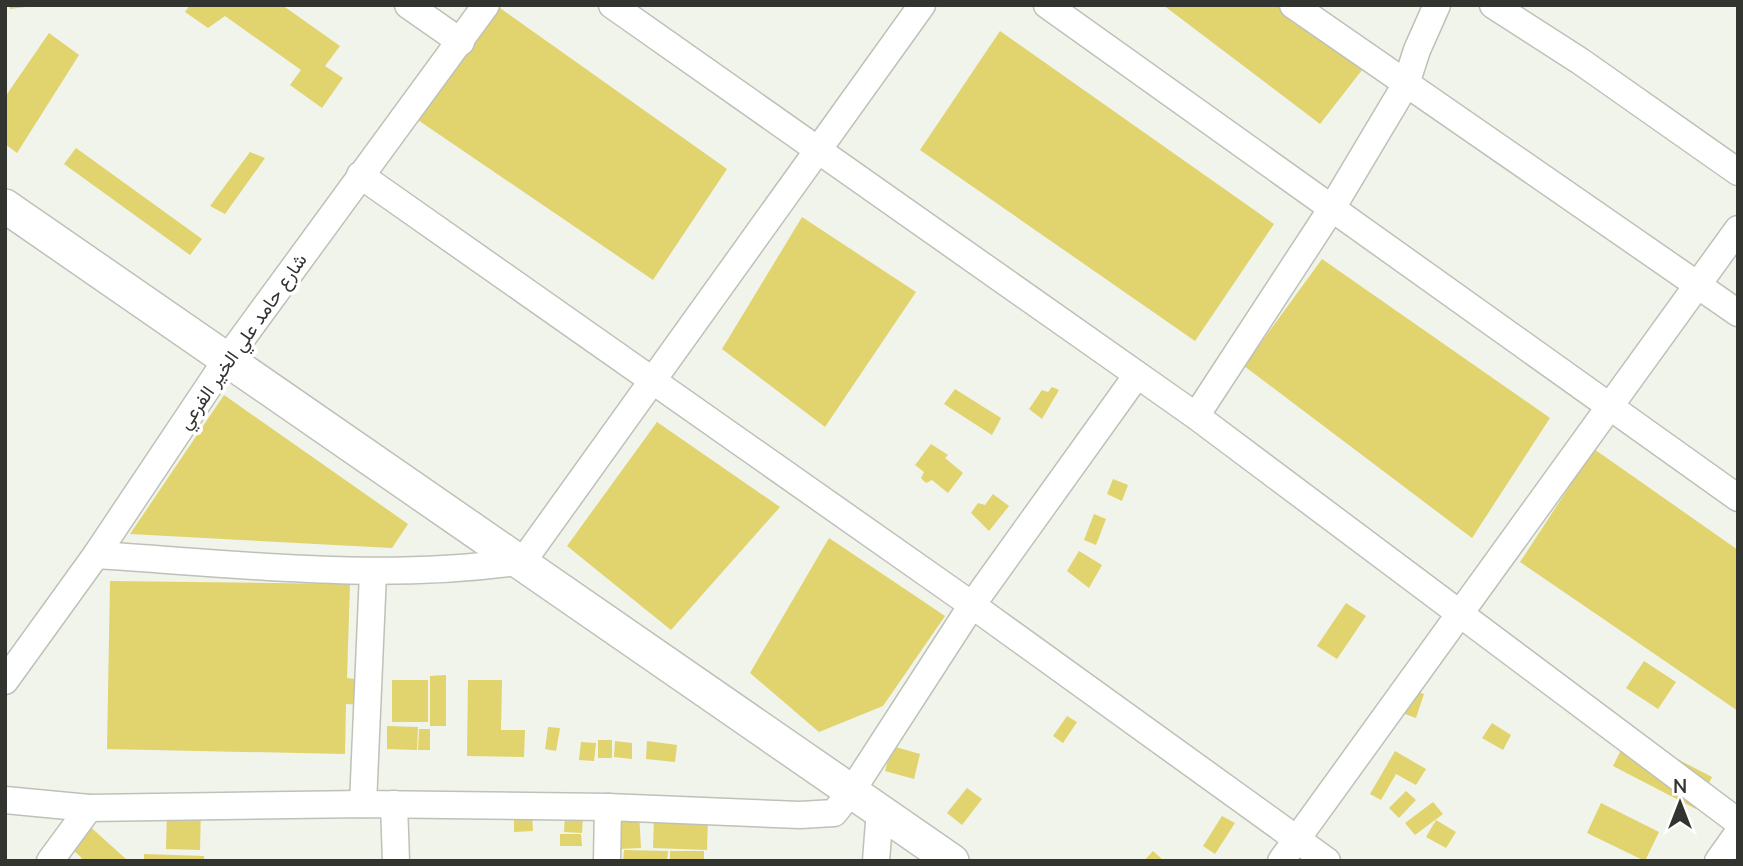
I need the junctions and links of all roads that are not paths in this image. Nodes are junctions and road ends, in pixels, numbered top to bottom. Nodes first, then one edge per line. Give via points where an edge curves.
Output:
1 (408, 5) edge
2 (486, 5) edge
3 (612, 5) edge
4 (922, 5) edge
5 (1047, 5) edge
6 (1293, 5) edge
7 (1437, 5) edge
8 (1493, 5) edge
9 (461, 42) junction
10 (1406, 84) junction
11 (817, 151) junction
12 (1738, 172) edge
13 (360, 175) junction
14 (5, 206) edge
15 (1332, 208) junction
16 (1738, 229) edge
17 (1697, 285) junction
18 (1738, 313) edge
19 (227, 359) junction
20 (1137, 374) junction
21 (650, 380) junction
22 (1611, 408) junction
23 (1196, 416) junction
24 (1738, 498) edge
25 (96, 555) junction
26 (523, 561) junction
27 (373, 573) junction
28 (972, 605) junction
29 (1460, 614) junction
30 (5, 681) edge
31 (851, 792) junction
32 (5, 800) edge
33 (363, 804) junction
34 (394, 804) junction
35 (608, 807) junction
36 (89, 808) junction
37 (880, 810) junction
38 (1738, 822) edge
39 (1738, 833) edge
40 (1297, 839) junction
41 (50, 861) edge
42 (396, 861) edge
43 (607, 861) edge
44 (876, 861) edge
45 (952, 861) edge
46 (1281, 861) edge
47 (1327, 861) edge
48 (1718, 861) edge

1 - 9 street
2 - 9 street, شارع حامد علي الخير الفرعي
3 - 11 street
4 - 11 street
5 - 15 street
6 - 10 street
7 - 10 street
8 - 12 street
9 - 13 street, شارع حامد علي الخير الفرعي
10 - 15 street
10 - 17 street
11 - 20 street
11 - 21 street
13 - 19 street, شارع حامد علي الخير الفرعي
13 - 21 street
14 - 19 main road
15 - 22 street
15 - 23 street
16 - 17 street
17 - 18 street
17 - 22 street
19 - 25 street, شارع حامد علي الخير الفرعي
19 - 26 main road
20 - 23 street
20 - 28 street
21 - 26 street
21 - 28 street
22 - 24 street
22 - 29 street
23 - 29 street
25 - 27 street
25 - 30 street, شارع حامد علي الخير الفرعي
26 - 27 street via 430,572
26 - 31 main road
27 - 33 street
28 - 31 street
28 - 40 street
29 - 38 street
29 - 40 street
31 - 35 street via 834,813 820,815
31 - 37 main road
32 - 36 street
33 - 34 street
33 - 36 street
34 - 35 street
34 - 42 street
35 - 43 street
36 - 41 street
37 - 44 street
37 - 45 main road
39 - 48 street
40 - 46 street
40 - 47 street

